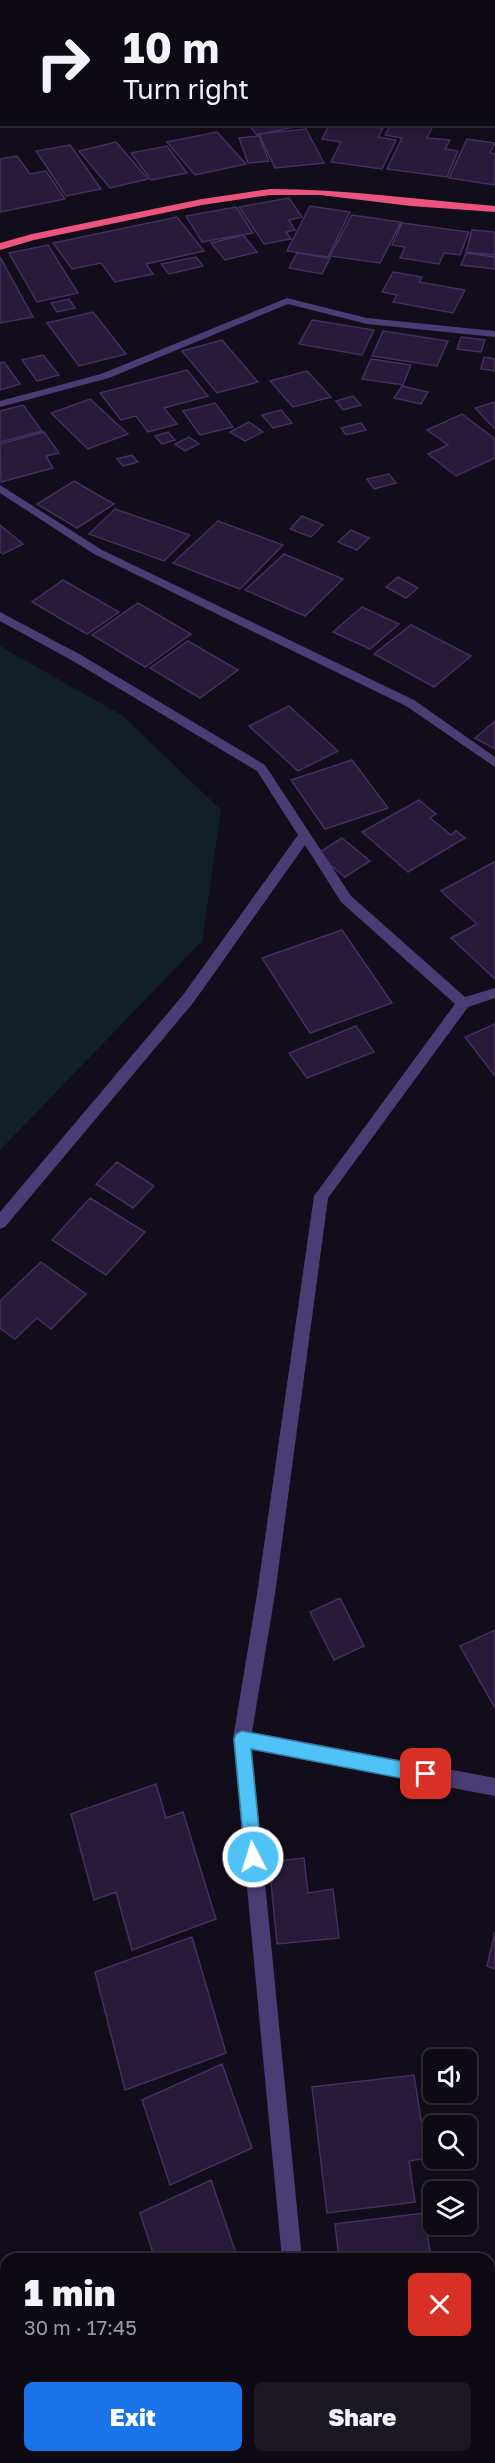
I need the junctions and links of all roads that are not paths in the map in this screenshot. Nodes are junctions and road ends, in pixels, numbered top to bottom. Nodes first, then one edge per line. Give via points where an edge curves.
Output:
1 (495, 209) edge
2 (0, 247) edge
3 (495, 334) edge
4 (0, 404) edge
5 (0, 488) edge
6 (0, 616) edge
7 (495, 763) edge
8 (305, 835) junction
9 (495, 993) edge
10 (463, 1003) junction
11 (0, 1223) edge
12 (242, 1739) junction
13 (495, 1787) edge
14 (291, 2253) edge

1 - 2 highway via 320,192 270,192 202,202
3 - 4 street via 367,321 287,301 105,376
5 - 7 street via 98,552 410,703
6 - 8 street via 261,768
8 - 10 street via 346,899
8 - 11 street via 188,999
9 - 10 street
10 - 12 street via 321,1196
12 - 13 street
12 - 14 street

